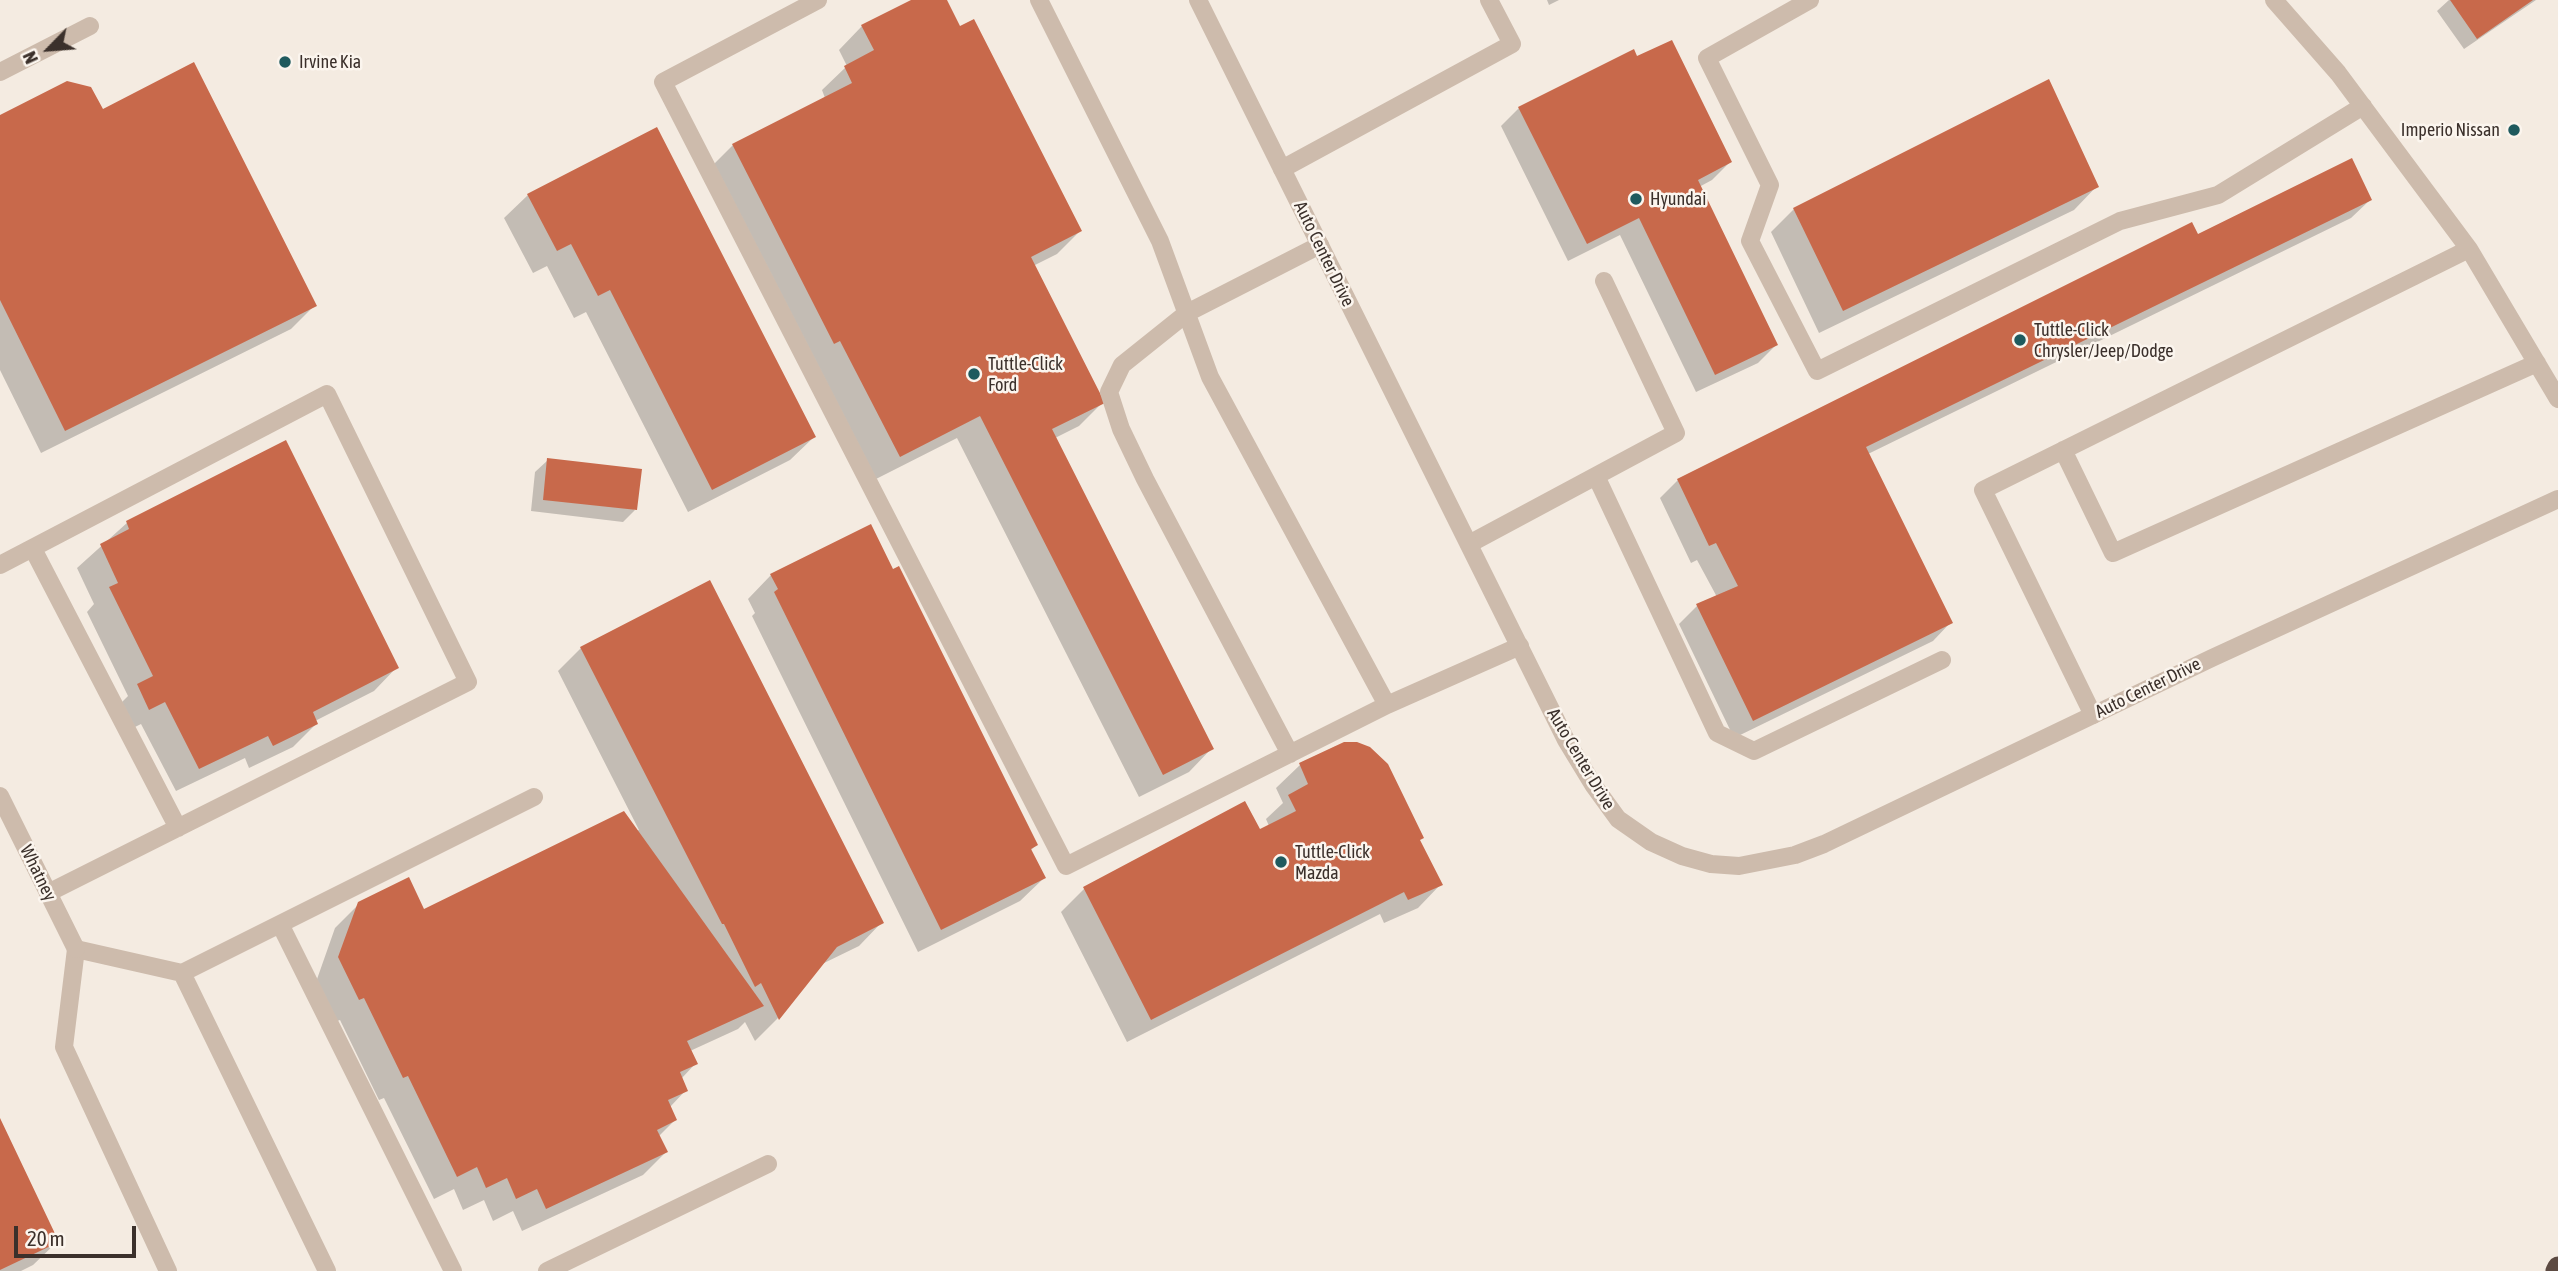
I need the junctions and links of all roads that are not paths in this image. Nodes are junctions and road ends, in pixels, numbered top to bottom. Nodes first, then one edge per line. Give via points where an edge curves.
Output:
1 (818, 0) edge
2 (1039, 0) edge
3 (1198, 0) edge
4 (1489, 0) edge
5 (1810, 0) edge
6 (2274, 0) edge
7 (90, 26) dead end
8 (0, 72) edge
9 (2363, 106) junction
10 (1282, 169) junction
11 (1320, 245) junction
12 (2469, 249) junction
13 (1604, 281) dead end
14 (1187, 313) junction
15 (2537, 363) junction
16 (2558, 399) edge
17 (2063, 450) junction
18 (1596, 476) junction
19 (2558, 499) edge
20 (1469, 544) junction
21 (33, 549) junction
22 (0, 565) edge
23 (1520, 646) junction
24 (1942, 660) dead end
25 (1387, 705) junction
26 (2093, 715) junction
27 (1290, 754) junction
28 (0, 796) edge
29 (534, 797) dead end
30 (178, 828) junction
31 (48, 893) junction
32 (280, 924) junction
33 (76, 949) junction
34 (182, 973) junction
35 (768, 1164) dead end
36 (163, 1269) edge
37 (327, 1271) edge
38 (453, 1271) edge
39 (547, 1271) edge

1 - 27 street via 663,82 1066,866
2 - 14 street via 1160,241
3 - 10 street, Auto Center Drive
4 - 10 street via 1512,44
5 - 9 street via 1707,58 1770,185 1750,241 1817,371 2120,221 2218,195
6 - 9 street
7 - 8 street
9 - 12 street
10 - 11 street, Auto Center Drive
11 - 14 street
11 - 20 street, Auto Center Drive
12 - 15 street
12 - 17 street
13 - 18 street via 1676,433
14 - 25 street via 1210,377
14 - 27 street via 1122,365 1109,392 1145,479
15 - 16 street
15 - 17 street via 2113,553
17 - 26 street via 1983,490
18 - 20 street
18 - 24 street via 1717,733 1754,751
19 - 26 street, Auto Center Drive
20 - 23 street, Auto Center Drive
21 - 22 street
21 - 30 street
21 - 30 street via 327,394 468,682
23 - 25 street
23 - 26 street, Auto Center Drive via 1566,740 1618,819 1651,842 1711,864 1766,862 1824,844
25 - 27 street
28 - 31 street, Whatney
29 - 32 street
30 - 31 street
31 - 33 street, Whatney
32 - 34 street
32 - 38 street
33 - 34 street
33 - 36 street via 64,1046
34 - 37 street
35 - 39 street

